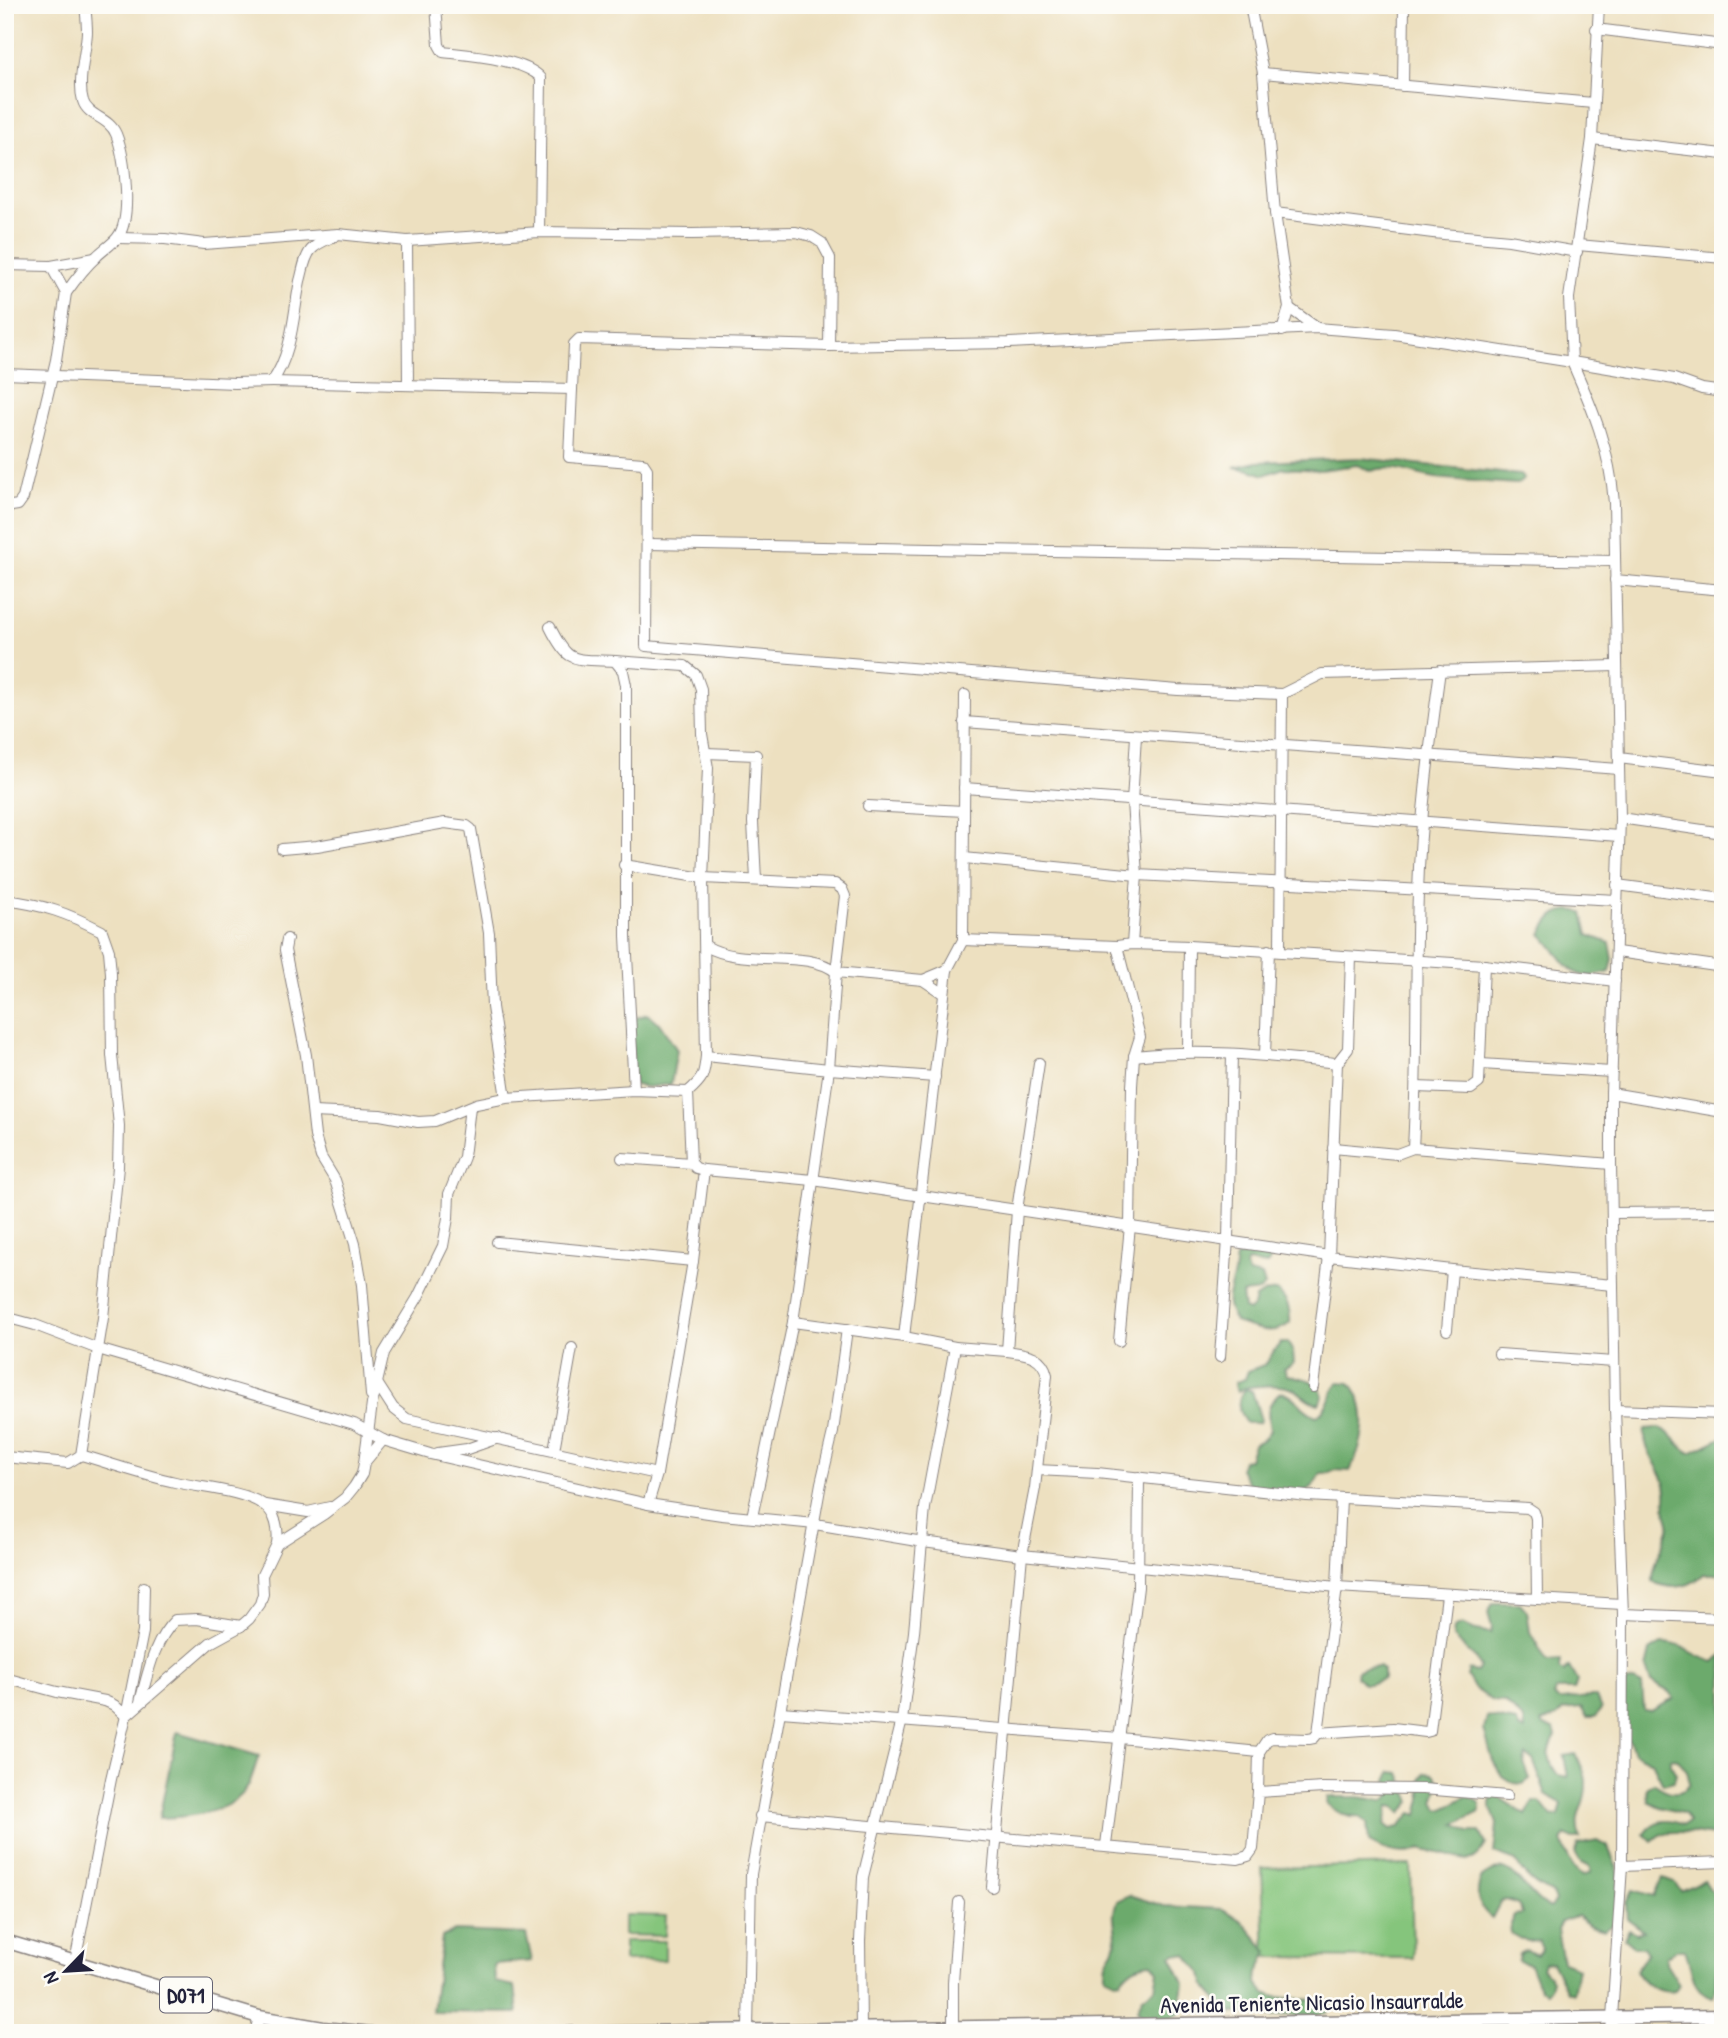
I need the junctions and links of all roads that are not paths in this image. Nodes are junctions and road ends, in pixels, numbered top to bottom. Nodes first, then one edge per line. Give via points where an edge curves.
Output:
1 (85, 5) edge
2 (436, 5) edge
3 (1250, 5) edge
4 (1404, 5) edge
5 (1599, 5) edge
6 (1596, 29) junction
7 (1723, 45) edge
8 (1263, 74) junction
9 (1402, 86) junction
10 (1593, 103) junction
11 (1592, 139) junction
12 (1723, 154) edge
13 (1275, 212) junction
14 (539, 232) junction
15 (338, 234) junction
16 (118, 238) junction
17 (407, 241) junction
18 (1577, 249) junction
19 (95, 258) junction
20 (1723, 258) edge
21 (5, 265) edge
22 (51, 266) junction
23 (66, 293) junction
24 (1289, 308) junction
25 (1317, 328) junction
26 (1282, 331) junction
27 (829, 346) junction
28 (1572, 362) junction
29 (5, 374) edge
30 (52, 374) junction
31 (272, 382) junction
32 (408, 385) junction
33 (572, 389) junction
34 (1723, 392) edge
35 (5, 507) edge
36 (648, 544) junction
37 (1615, 561) junction
38 (1615, 580) junction
39 (1723, 590) edge
40 (550, 626) dead end
41 (646, 646) junction
42 (615, 661) junction
43 (644, 663) junction
44 (1616, 666) junction
45 (1440, 670) junction
46 (1282, 694) junction
47 (965, 695) dead end
48 (964, 722) junction
49 (1136, 736) junction
50 (1280, 745) junction
51 (706, 753) junction
52 (1429, 755) junction
53 (1619, 764) junction
54 (1723, 771) edge
55 (964, 788) junction
56 (1132, 802) junction
57 (868, 806) dead end
58 (964, 811) junction
59 (1280, 813) junction
60 (1620, 818) junction
61 (1423, 823) junction
62 (1723, 833) edge
63 (1619, 836) junction
64 (282, 849) dead end
65 (964, 858) junction
66 (624, 865) junction
67 (1137, 875) junction
68 (703, 878) junction
69 (756, 880) junction
70 (1280, 883) junction
71 (1617, 885) junction
72 (1418, 891) junction
73 (1723, 899) edge
74 (5, 900) edge
75 (1617, 901) junction
76 (287, 939) dead end
77 (962, 940) junction
78 (1132, 944) junction
79 (706, 946) junction
80 (1116, 946) junction
81 (1189, 946) junction
82 (1274, 951) junction
83 (1617, 952) junction
84 (1351, 957) junction
85 (1418, 962) junction
86 (1484, 965) junction
87 (1723, 967) edge
88 (947, 970) junction
89 (836, 972) junction
90 (923, 980) junction
91 (1615, 981) junction
92 (944, 993) junction
93 (1188, 1052) junction
94 (1231, 1055) junction
95 (1265, 1055) junction
96 (706, 1056) junction
97 (1134, 1056) junction
98 (1039, 1063) dead end
99 (1337, 1063) junction
100 (1481, 1064) junction
101 (829, 1069) junction
102 (1612, 1072) junction
103 (935, 1077) junction
104 (1416, 1087) junction
105 (634, 1090) junction
106 (688, 1092) junction
107 (1611, 1093) junction
108 (506, 1098) junction
109 (470, 1107) junction
110 (313, 1112) junction
111 (1723, 1112) edge
112 (1333, 1148) junction
113 (1413, 1148) junction
114 (622, 1157) dead end
115 (691, 1163) junction
116 (1611, 1164) junction
117 (704, 1170) junction
118 (813, 1180) junction
119 (920, 1197) junction
120 (1017, 1210) junction
121 (1723, 1212) edge
122 (1613, 1213) junction
123 (1130, 1226) junction
124 (1228, 1239) junction
125 (497, 1242) dead end
126 (1329, 1256) junction
127 (693, 1261) junction
128 (1452, 1270) junction
129 (1613, 1285) junction
130 (5, 1317) edge
131 (793, 1322) junction
132 (847, 1329) junction
133 (1447, 1330) dead end
134 (904, 1337) junction
135 (1119, 1341) dead end
136 (955, 1347) junction
137 (572, 1348) dead end
138 (98, 1349) junction
139 (1007, 1351) junction
140 (1499, 1354) dead end
141 (1220, 1357) dead end
142 (1614, 1362) junction
143 (368, 1367) junction
144 (377, 1382) junction
145 (1313, 1387) dead end
146 (372, 1404) junction
147 (1615, 1410) junction
148 (1723, 1414) edge
149 (368, 1432) junction
150 (499, 1438) junction
151 (383, 1440) junction
152 (554, 1450) junction
153 (430, 1454) junction
154 (81, 1455) junction
155 (5, 1457) edge
156 (364, 1463) junction
157 (1037, 1470) junction
158 (657, 1474) junction
159 (1139, 1477) junction
160 (1341, 1498) junction
161 (648, 1504) junction
162 (265, 1505) junction
163 (336, 1505) junction
164 (752, 1517) junction
165 (815, 1524) junction
166 (923, 1542) junction
167 (277, 1544) junction
168 (1021, 1555) junction
169 (1139, 1565) junction
170 (144, 1587) dead end
171 (1338, 1587) junction
172 (1447, 1595) junction
173 (1537, 1599) junction
174 (1622, 1609) junction
175 (1723, 1618) edge
176 (241, 1626) junction
177 (5, 1678) edge
178 (140, 1702) junction
179 (781, 1712) junction
180 (126, 1716) junction
181 (902, 1720) junction
182 (1005, 1729) junction
183 (1318, 1733) junction
184 (1120, 1738) junction
185 (1259, 1752) junction
186 (1258, 1792) junction
187 (1507, 1796) dead end
188 (760, 1816) junction
189 (875, 1825) junction
190 (996, 1835) junction
191 (1106, 1845) junction
192 (1723, 1862) edge
193 (1622, 1866) junction
194 (992, 1887) dead end
195 (959, 1902) dead end
196 (5, 1941) edge
197 (75, 1962) junction
198 (1723, 2016) edge
199 (259, 2017) junction
200 (1611, 2018) junction
201 (953, 2028) junction
202 (861, 2029) junction
203 (748, 2030) junction
204 (255, 2033) edge
205 (371, 2033) edge
206 (565, 2033) edge
207 (632, 2033) edge
208 (1611, 2033) edge

1 - 16 street via 82,100 90,112 108,122 121,148 125,193
2 - 14 street via 443,52 503,60 541,78
3 - 8 street
4 - 9 street
5 - 6 street
6 - 7 street
6 - 10 street
8 - 9 street
8 - 13 street
9 - 10 street
10 - 11 street
11 - 12 street
11 - 18 street
13 - 18 street
13 - 24 street
14 - 17 street
14 - 27 street via 796,232 811,236 830,258
15 - 16 street via 204,244
15 - 17 street
15 - 31 street via 307,257 292,332
16 - 19 street
17 - 32 street
18 - 20 street
18 - 28 street via 1569,299
19 - 22 street
19 - 23 street
21 - 22 street
22 - 23 street
23 - 30 street
24 - 25 street
24 - 26 street
25 - 26 street
25 - 28 street via 1394,334
26 - 27 street
27 - 33 street via 579,339 572,351
28 - 34 street
28 - 37 street via 1600,425 1613,484
29 - 30 street
30 - 31 street
30 - 35 street via 23,498 18,505
31 - 32 street
32 - 33 street
33 - 36 street via 569,457 646,466
36 - 37 street
36 - 41 street
37 - 38 street
38 - 39 street
38 - 44 street
40 - 42 street via 570,658
41 - 43 street
41 - 46 street via 1124,686
42 - 43 street
42 - 66 street via 626,685
43 - 51 street via 685,666 696,675
44 - 45 street
44 - 53 street
45 - 46 street via 1322,674
45 - 52 street
46 - 50 street
47 - 48 street
48 - 49 street
48 - 55 street
49 - 50 street
49 - 56 street
50 - 52 street
50 - 59 street
51 - 68 street
51 - 69 street via 756,755
52 - 53 street
52 - 61 street
53 - 54 street
53 - 60 street
55 - 56 street
55 - 58 street
56 - 59 street
56 - 67 street
57 - 58 street
58 - 65 street
59 - 61 street
59 - 70 street
60 - 62 street
60 - 63 street
61 - 63 street
61 - 72 street
63 - 71 street
64 - 108 street via 444,823 471,829 489,933 492,1007
65 - 67 street
65 - 77 street
66 - 68 street
66 - 105 street
67 - 70 street
67 - 78 street
68 - 69 street
68 - 79 street
69 - 89 street via 835,884 842,889 845,904
70 - 72 street
70 - 82 street
71 - 73 street
71 - 75 street
72 - 75 street
72 - 85 street
74 - 138 street via 65,912 102,931 109,951 118,1167
75 - 83 street
76 - 110 street via 285,950
77 - 80 street
77 - 88 street
78 - 80 street
78 - 81 street
79 - 89 street via 724,955 801,961
79 - 96 street
80 - 97 street via 1140,1037
81 - 82 street
81 - 93 street
82 - 84 street
82 - 95 street
83 - 87 street
83 - 91 street
84 - 85 street
84 - 99 street via 1348,1049
85 - 86 street
85 - 104 street
86 - 91 street
86 - 100 street
88 - 90 street
88 - 92 street
89 - 90 street
89 - 101 street
90 - 92 street
91 - 102 street
92 - 103 street
93 - 94 street
93 - 97 street
94 - 95 street
94 - 124 street
95 - 99 street
96 - 101 street
96 - 106 street via 704,1075
97 - 123 street
98 - 120 street
99 - 112 street
100 - 102 street
100 - 104 street via 1479,1083 1471,1089
101 - 103 street
101 - 118 street
102 - 107 street
103 - 119 street
104 - 113 street
105 - 106 street
105 - 108 street
106 - 115 street
107 - 111 street
107 - 116 street
108 - 109 street
109 - 110 street via 435,1121 418,1122
109 - 144 street via 464,1157 449,1194 441,1255 392,1337
110 - 143 street via 314,1136 335,1180 355,1244
112 - 113 street via 1397,1154
112 - 126 street
113 - 116 street
114 - 115 street
115 - 117 street
116 - 122 street
117 - 118 street
117 - 127 street
118 - 119 street
118 - 131 street
119 - 120 street
119 - 134 street
120 - 123 street
120 - 139 street
121 - 122 street
122 - 129 street
123 - 124 street
123 - 135 street
124 - 126 street
124 - 141 street
125 - 127 street
126 - 128 street
126 - 145 street
127 - 158 street
128 - 129 street
128 - 133 street
129 - 142 street
130 - 138 street
131 - 132 street
131 - 164 street
132 - 134 street
132 - 165 street
134 - 136 street
136 - 139 street
136 - 166 street via 925,1508
137 - 152 street
138 - 149 street via 354,1424
138 - 154 street
139 - 157 street via 1037,1356 1045,1364
140 - 142 street
142 - 147 street
143 - 144 street
143 - 146 street
144 - 146 street
144 - 150 street via 393,1408 407,1419
146 - 149 street
147 - 148 street
147 - 174 street
149 - 151 street
149 - 156 street
150 - 152 street
150 - 153 street
151 - 153 street
151 - 156 street
152 - 158 street
153 - 161 street
154 - 155 street via 68,1462
154 - 162 street
156 - 163 street via 355,1487
157 - 159 street
157 - 168 street
158 - 161 street
159 - 160 street
159 - 169 street
160 - 171 street
160 - 173 street via 1528,1508 1536,1518
161 - 164 street
162 - 163 street via 308,1512
162 - 167 street via 276,1525
163 - 167 street
164 - 165 street
165 - 166 street
165 - 179 street
166 - 168 street
166 - 181 street
167 - 176 street via 262,1575 260,1604
168 - 169 street
168 - 182 street
169 - 171 street
169 - 184 street
170 - 180 street via 143,1632
171 - 172 street
171 - 183 street
172 - 173 street
172 - 183 street via 1430,1731 1393,1728
173 - 174 street
174 - 175 street
174 - 193 street
176 - 178 street via 210,1643
176 - 178 street via 175,1620 154,1654
177 - 180 street via 105,1701
178 - 180 street
179 - 181 street
179 - 188 street
180 - 197 street
181 - 182 street
181 - 189 street
182 - 184 street
182 - 190 street
183 - 185 street via 1309,1739 1272,1738
184 - 185 street
184 - 191 street
185 - 186 street
186 - 187 street via 1423,1789
186 - 191 street via 1253,1849 1244,1858
188 - 189 street
188 - 203 street via 751,1874
189 - 190 street
189 - 202 street via 863,1877
190 - 191 street
190 - 194 street
192 - 193 street
193 - 200 street
195 - 201 street
196 - 197 main road, D071
197 - 199 main road, D071
198 - 200 main road, Avenida Teniente Nicasio Insaurralde
199 - 204 street
199 - 205 main road, D071
200 - 201 main road, Avenida Teniente Nicasio Insaurralde
200 - 208 street
201 - 202 main road, Avenida Teniente Nicasio Insaurralde
202 - 203 main road, Avenida Teniente Nicasio Insaurralde
203 - 207 main road, Avenida Teniente Nicasio Insaurralde
206 - 207 main road, Avenida Teniente Nicasio Insaurralde

